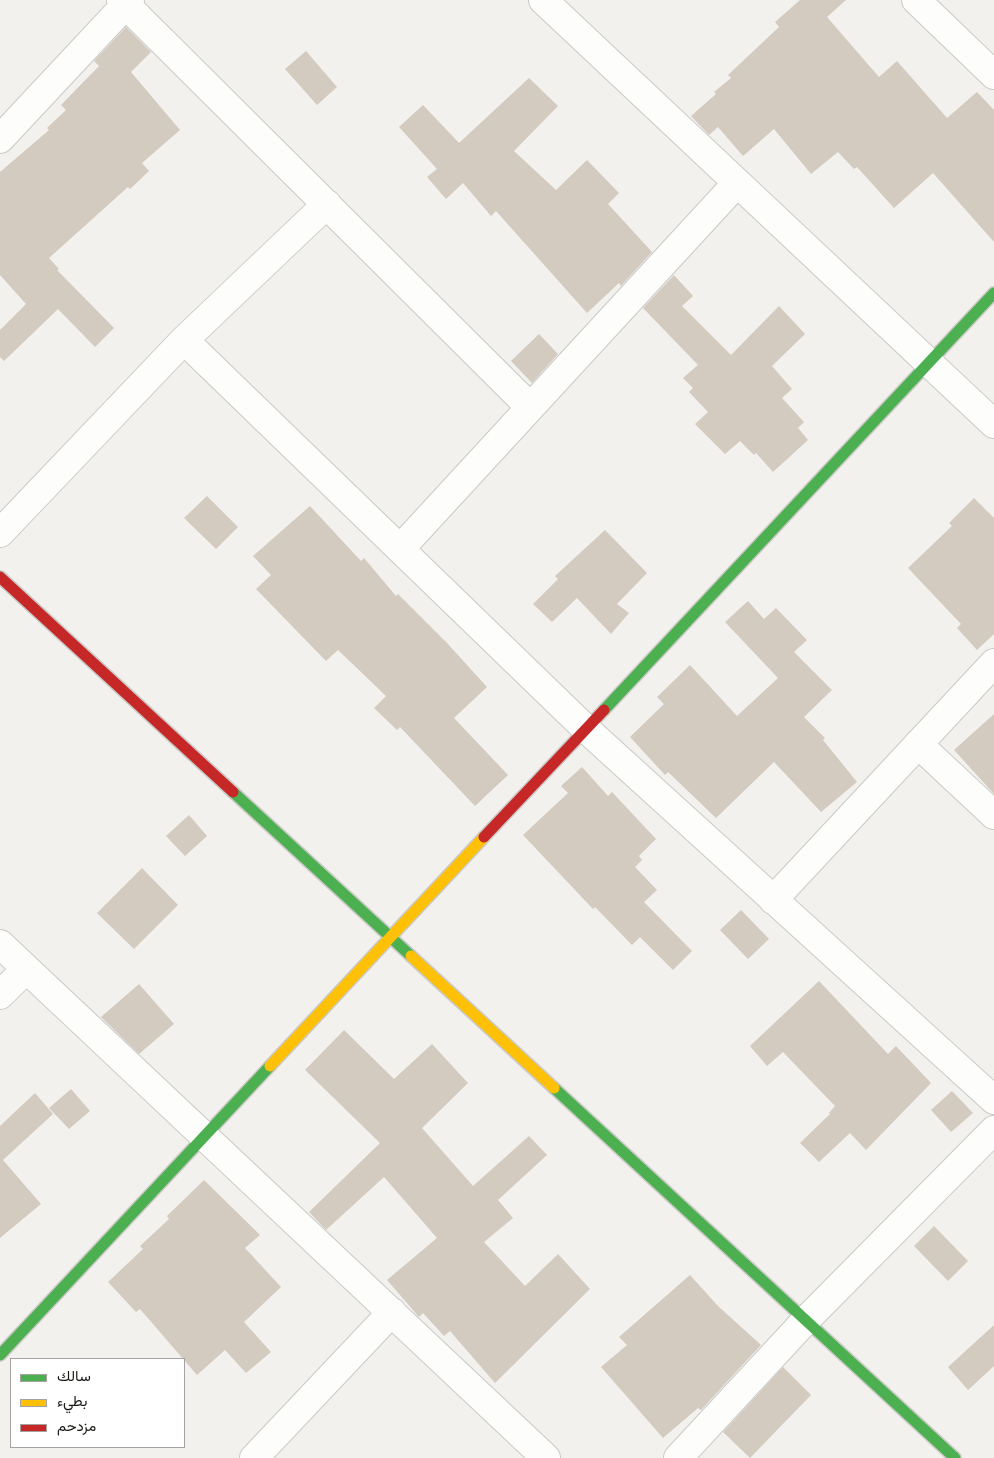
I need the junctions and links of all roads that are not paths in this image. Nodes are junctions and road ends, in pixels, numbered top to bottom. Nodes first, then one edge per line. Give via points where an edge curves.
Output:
1 (543, 0) edge
2 (916, 0) edge
3 (126, 2) edge
4 (994, 75) edge
5 (0, 139) edge
6 (737, 183) junction
7 (327, 204) junction
8 (994, 293) edge
9 (184, 340) junction
10 (928, 363) junction
11 (530, 407) junction
12 (994, 424) edge
13 (0, 533) edge
14 (400, 549) junction
15 (0, 576) edge
16 (994, 663) edge
17 (586, 729) junction
18 (918, 744) junction
19 (994, 815) edge
20 (774, 900) junction
21 (391, 937) junction
22 (0, 944) edge
23 (26, 969) junction
24 (0, 995) edge
25 (994, 1100) edge
26 (994, 1130) edge
27 (204, 1136) junction
28 (392, 1312) junction
29 (806, 1320) junction
30 (0, 1355) edge
31 (254, 1458) edge
32 (546, 1458) edge
33 (678, 1458) edge
34 (955, 1458) edge

1 - 6 street
2 - 4 street
3 - 5 street
3 - 7 street
6 - 10 street
6 - 11 street
7 - 9 street
7 - 11 street
8 - 10 street
9 - 13 street
9 - 14 street
10 - 12 street
10 - 17 street
11 - 14 street
14 - 17 street
15 - 21 street
16 - 18 street
17 - 20 street
17 - 21 street
18 - 19 street
18 - 20 street
20 - 25 street
21 - 27 street
21 - 29 street
22 - 23 street
23 - 24 street
23 - 27 street
26 - 29 street
27 - 28 street
27 - 30 street
28 - 31 street
28 - 32 street
29 - 33 street
29 - 34 street

